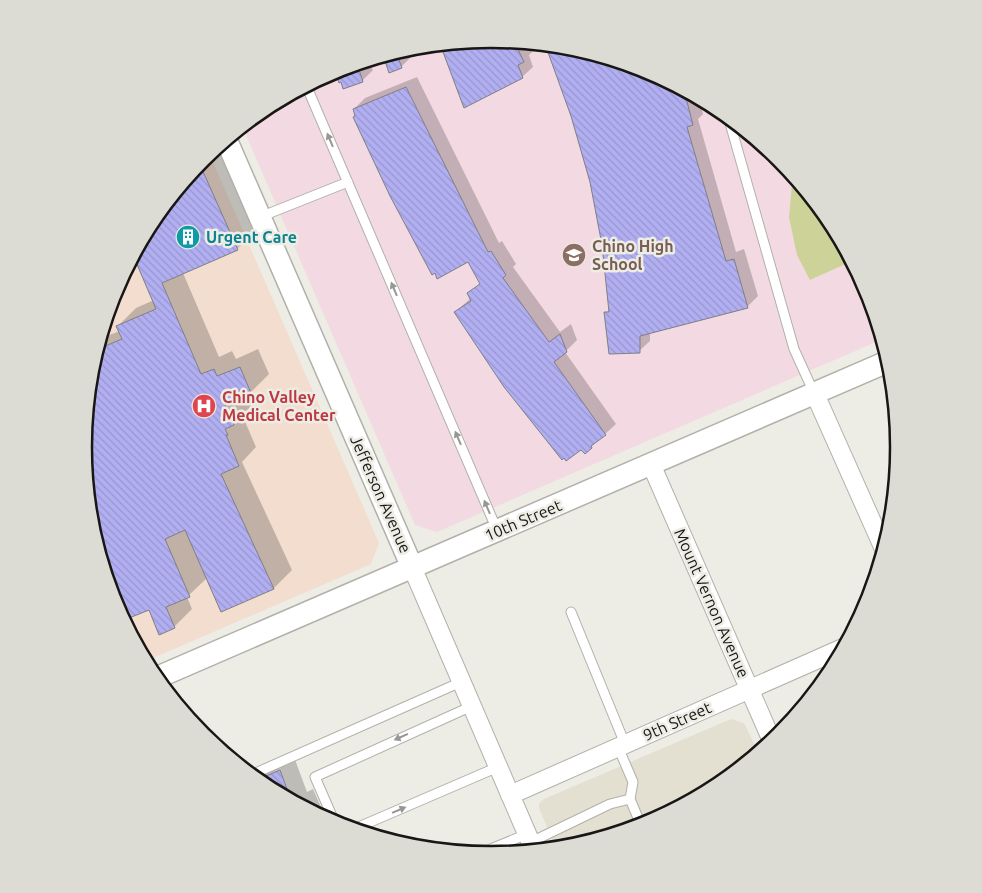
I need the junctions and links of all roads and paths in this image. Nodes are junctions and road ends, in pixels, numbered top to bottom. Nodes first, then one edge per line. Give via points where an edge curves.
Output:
1 (309, 92) edge
2 (731, 128) edge
3 (229, 146) edge
4 (348, 182) junction
5 (260, 217) junction
6 (881, 365) edge
7 (815, 394) junction
8 (651, 464) junction
9 (498, 531) junction
10 (879, 538) edge
11 (412, 568) junction
12 (571, 612) dead end
13 (833, 652) edge
14 (164, 675) edge
15 (462, 682) junction
16 (750, 689) junction
17 (472, 706) junction
18 (769, 733) edge
19 (621, 746) junction
20 (498, 767) junction
21 (260, 771) edge
22 (510, 795) junction
23 (630, 799) junction
24 (330, 811) edge
25 (638, 817) edge
26 (364, 824) edge
27 (531, 842) edge
28 (518, 845) edge

4 -> 1 lane
2 - 7 lane via 794,349
3 - 5 street, Jefferson Avenue
4 - 5 lane
9 -> 4 lane
5 - 11 street, Jefferson Avenue
6 - 7 street, 10th Street
7 - 8 street, 10th Street
7 - 10 street
8 - 9 street, 10th Street
8 - 16 street, Mount Vernon Avenue
9 - 11 street, 10th Street
11 - 14 street, 10th Street
11 - 15 street, Jefferson Avenue
12 - 19 lane
13 - 16 street, 9th Street
15 - 17 street, Jefferson Avenue
15 - 21 lane
16 - 18 street, Mount Vernon Avenue
16 - 19 street, 9th Street
17 - 20 street, Jefferson Avenue
17 -> 24 lane via 315,776
19 - 22 street, 9th Street
19 - 23 lane via 633,782
20 - 22 street, Jefferson Avenue
26 -> 20 lane
22 - 27 street, Jefferson Avenue
23 - 25 lane
23 - 27 lane via 604,807
27 - 28 lane

